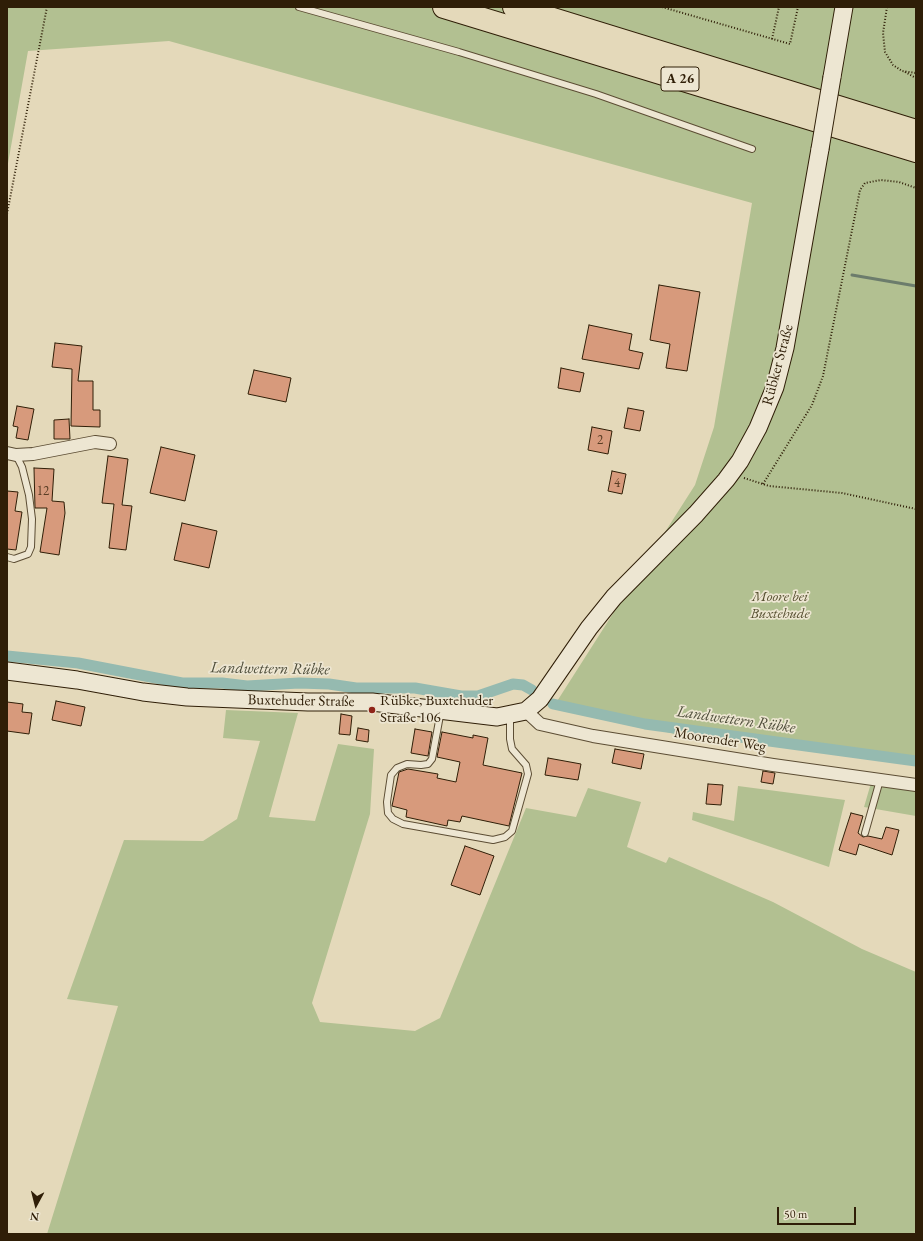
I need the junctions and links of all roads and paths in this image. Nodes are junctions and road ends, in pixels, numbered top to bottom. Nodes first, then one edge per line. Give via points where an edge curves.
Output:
1 (47, 7) edge
2 (299, 7) edge
3 (444, 7) edge
4 (514, 7) edge
5 (662, 7) edge
6 (779, 7) edge
7 (798, 7) edge
8 (844, 7) edge
9 (887, 7) edge
10 (772, 39) junction
11 (902, 71) junction
12 (916, 73) edge
13 (916, 78) edge
14 (916, 131) edge
15 (752, 149) dead end
16 (916, 151) edge
17 (916, 188) edge
18 (7, 214) edge
19 (110, 444) dead end
20 (11, 454) edge
21 (732, 472) junction
22 (763, 484) junction
23 (916, 509) edge
24 (7, 557) edge
25 (7, 671) edge
26 (441, 710) junction
27 (518, 713) junction
28 (880, 780) junction
29 (916, 785) edge
30 (865, 833) dead end

1 - 18 path
2 - 15 lane via 589,92
3 - 16 highway, A 26
4 - 14 highway, A 26
5 - 10 path
6 - 10 path
7 - 10 path via 790,44
8 - 21 street, Rübker Straße, bridge via 786,340 775,387 758,428
9 - 11 path via 883,33 885,52 893,65
11 - 12 path
11 - 13 path
17 - 22 path via 899,182 881,180 865,183 860,190 822,376 812,404
19 - 20 street via 95,442 33,454
20 - 24 lane via 22,466 29,495 32,519 31,547 28,554 14,559
21 - 22 path
21 - 27 street, Rübker Straße via 696,514 614,597 540,699
22 - 23 path via 842,493
25 - 26 street, Buxtehuder Straße via 187,697 372,702
26 - 27 street, Buxtehuder Straße via 497,717
26 - 27 lane via 432,759 428,764 407,764 397,768 391,775 388,813 403,824 493,840 505,837 512,831 528,774 526,765 512,749 510,739
27 - 28 street, Moorender Weg via 540,724 592,736
28 - 29 street, Moorender Weg
28 - 30 lane

